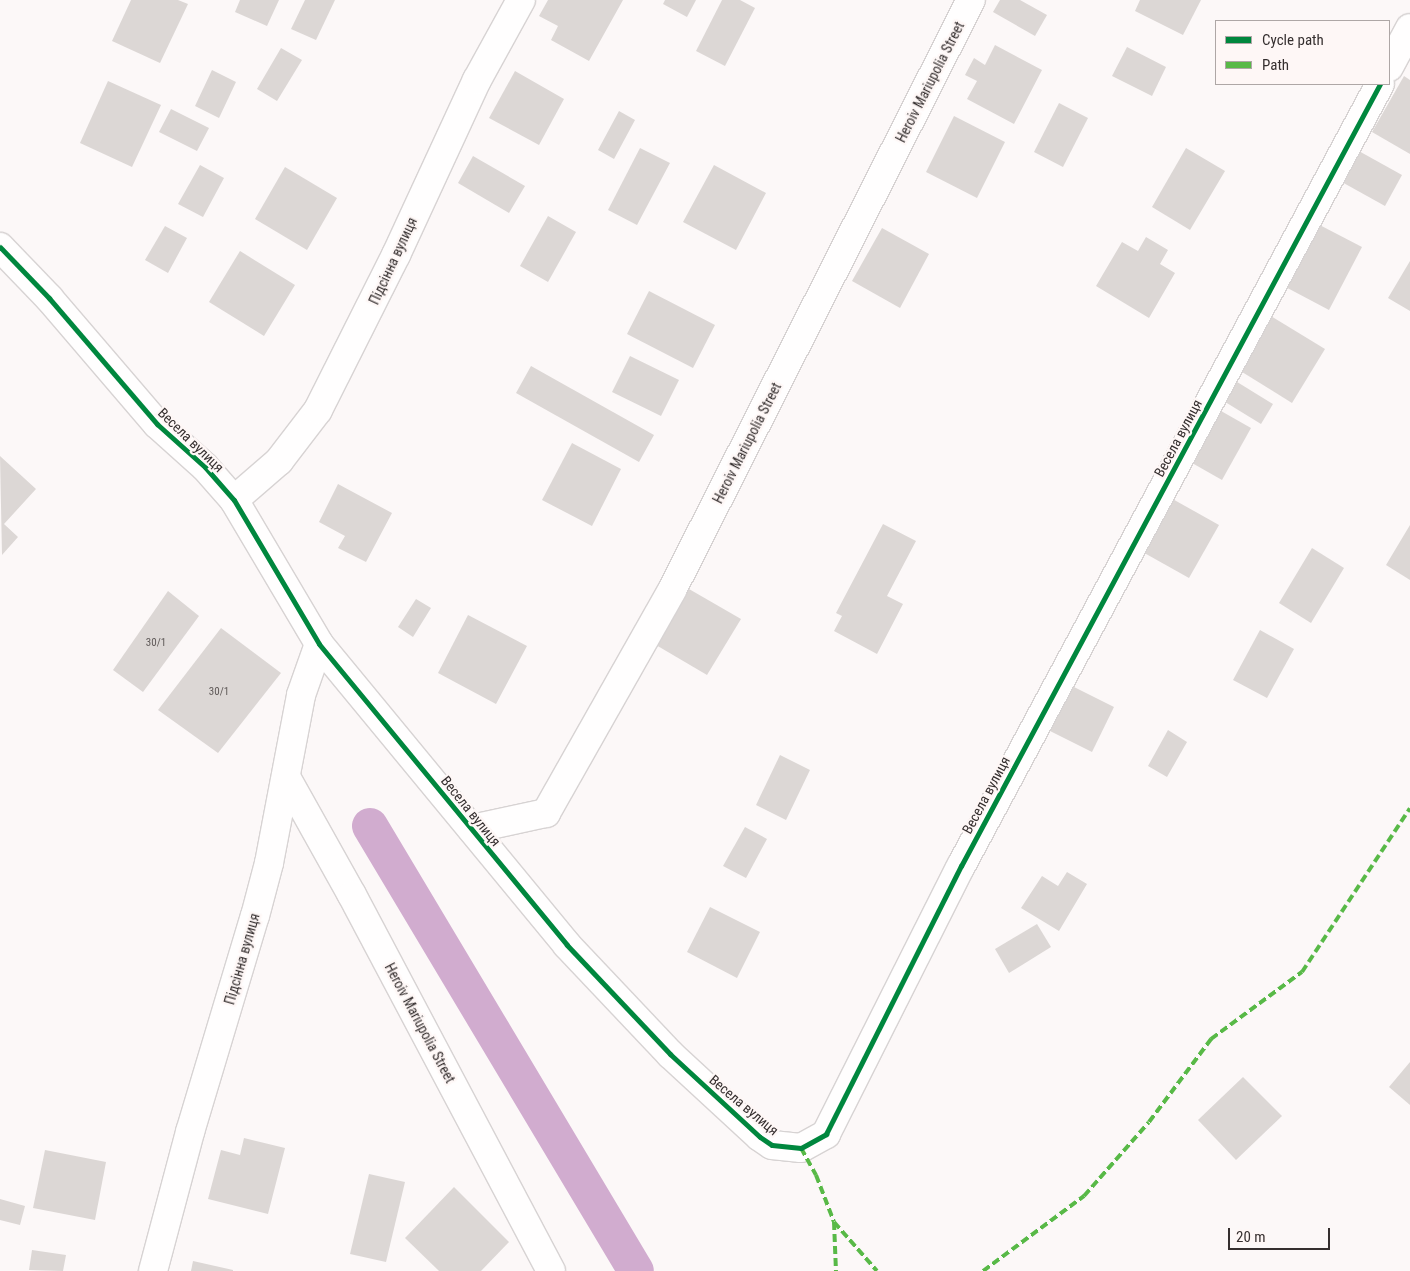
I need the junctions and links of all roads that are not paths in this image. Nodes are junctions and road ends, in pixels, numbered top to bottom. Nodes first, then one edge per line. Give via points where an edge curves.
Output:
1 (521, 0) edge
2 (971, 0) edge
3 (1410, 28) edge
4 (1390, 65) edge
5 (1379, 85) edge
6 (0, 246) edge
7 (234, 500) junction
8 (319, 644) junction
9 (286, 777) junction
10 (472, 829) junction
11 (153, 1271) edge
12 (551, 1271) edge

1 - 7 street, Підсінна вулиця via 477,80 383,281 318,410 279,461
2 - 10 street, Heroiv Mariupolia Street via 672,590 546,814
3 - 4 street
5 - 10 street, Весела вулиця via 966,857 826,1134 800,1148 772,1145 760,1137 670,1054 567,945
6 - 7 street, Весела вулиця via 157,424 205,467
7 - 8 street, Весела вулиця
8 - 9 street, Підсінна вулиця via 301,695
8 - 10 street, Весела вулиця
9 - 11 street, Підсінна вулиця via 255,916 190,1132
9 - 12 street, Heroiv Mariupolia Street

